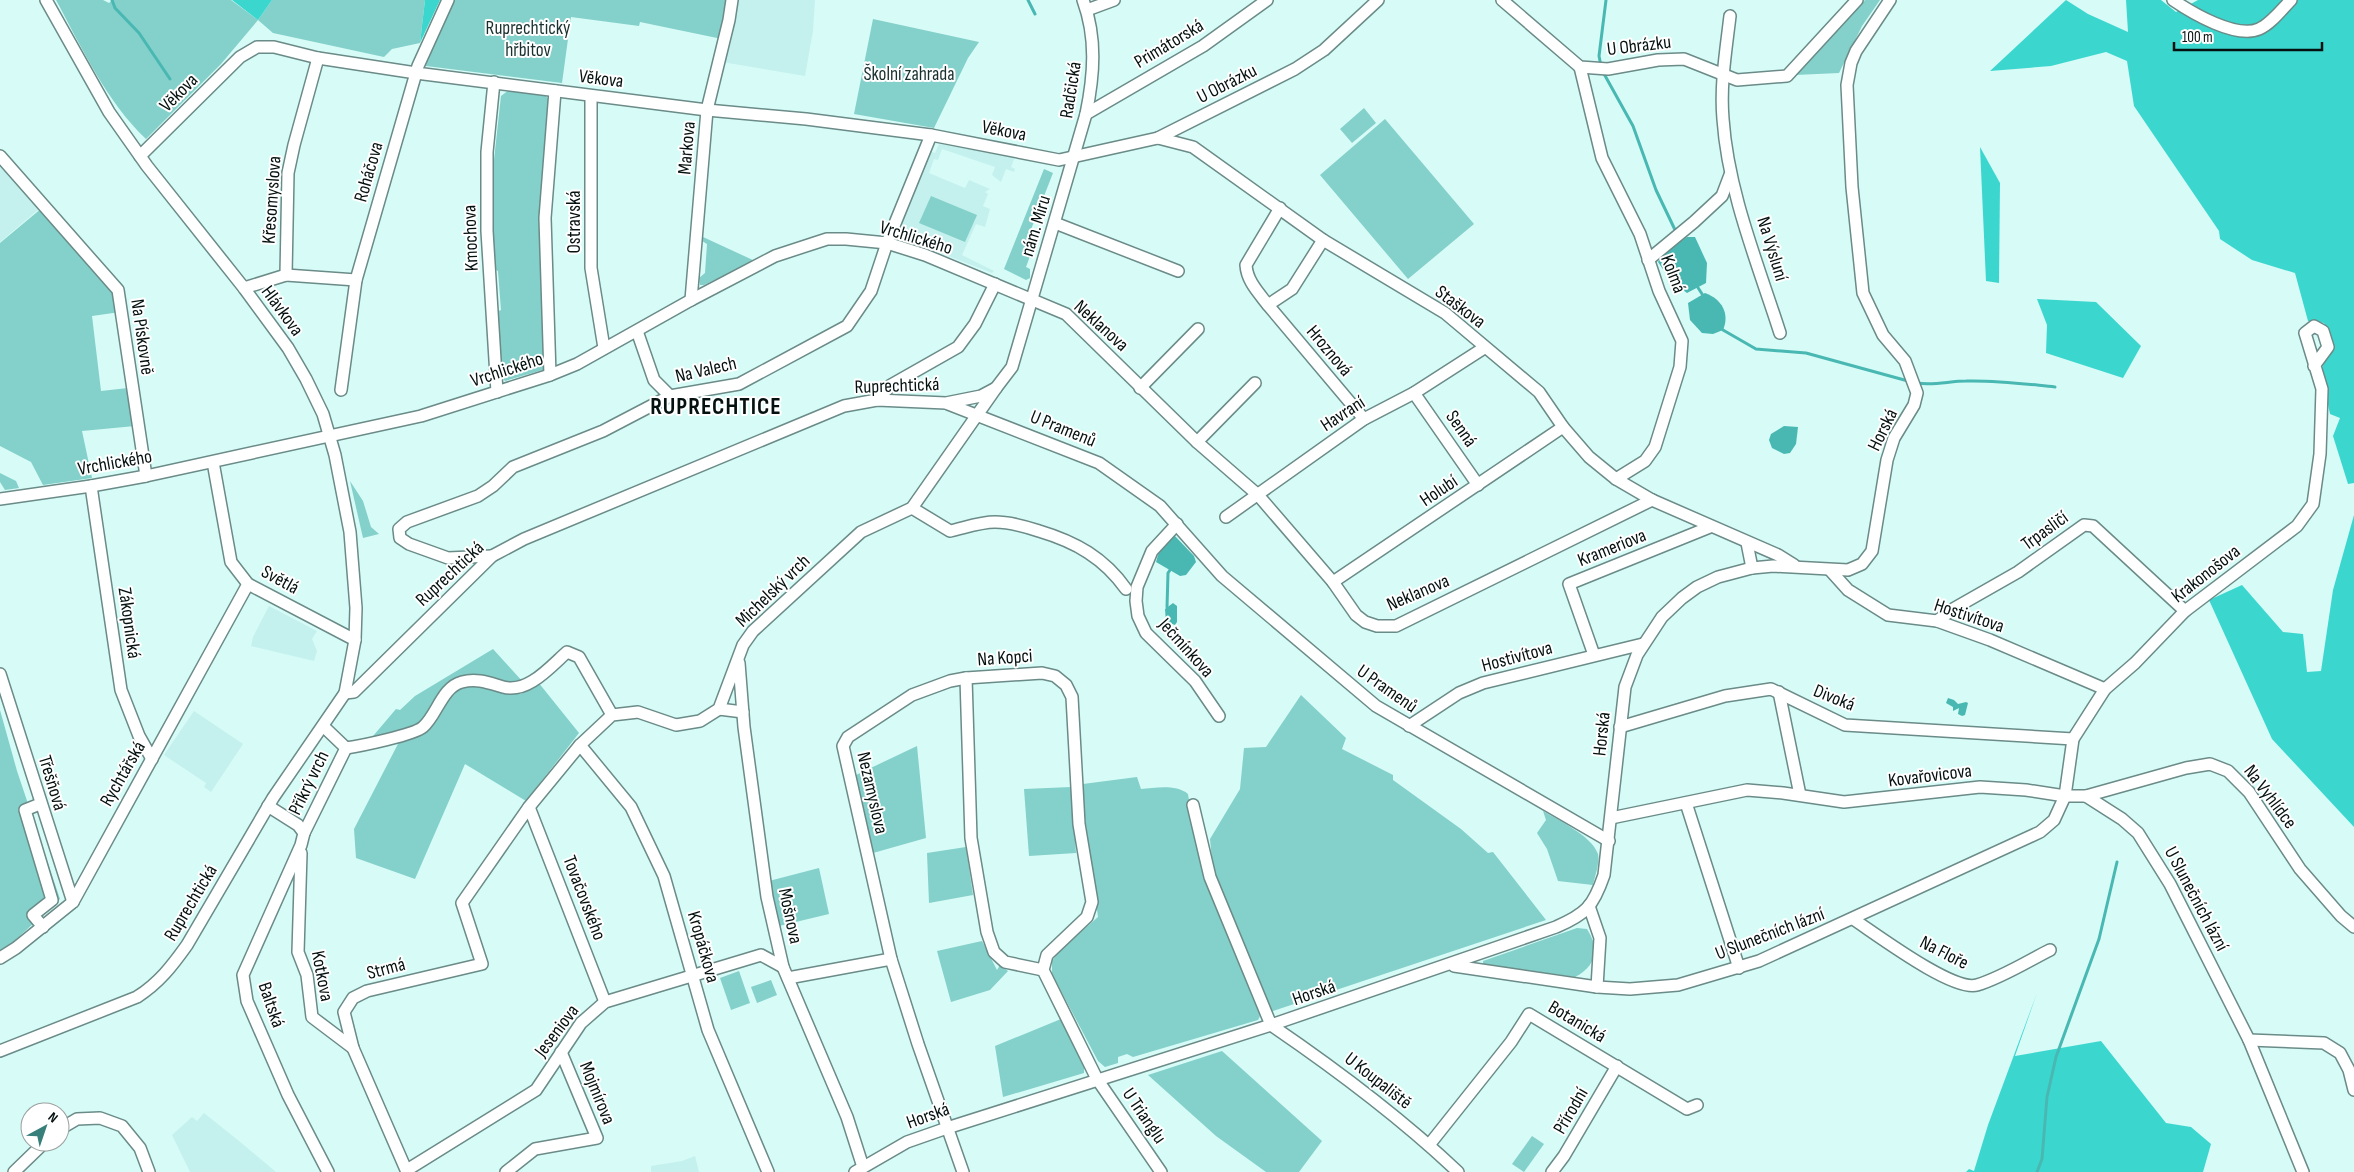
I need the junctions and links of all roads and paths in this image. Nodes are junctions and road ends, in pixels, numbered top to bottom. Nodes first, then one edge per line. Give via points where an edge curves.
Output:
1 (46, 0) edge
2 (448, 0) edge
3 (732, 0) edge
4 (1114, 0) edge
5 (1267, 0) edge
6 (1378, 0) edge
7 (1502, 0) edge
8 (1857, 0) edge
9 (1890, 0) edge
10 (2173, 0) edge
11 (2291, 0) edge
12 (1085, 5) edge
13 (1730, 16) dead end
14 (318, 58) junction
15 (1580, 67) junction
16 (416, 73) junction
17 (1723, 76) junction
18 (494, 82) junction
19 (555, 91) junction
20 (591, 96) junction
21 (707, 110) junction
22 (1086, 114) junction
23 (931, 135) junction
24 (1158, 138) junction
25 (0, 156) edge
26 (140, 156) junction
27 (1075, 156) junction
28 (1730, 175) junction
29 (1280, 208) junction
30 (1055, 223) junction
31 (1323, 240) junction
32 (887, 243) junction
33 (1648, 260) junction
34 (1178, 271) dead end
35 (286, 275) junction
36 (356, 280) junction
37 (995, 284) junction
38 (244, 288) junction
39 (1032, 299) junction
40 (691, 300) junction
41 (1268, 305) junction
42 (1198, 329) dead end
43 (637, 331) junction
44 (1780, 333) dead end
45 (604, 348) junction
46 (1484, 348) junction
47 (2314, 366) dead end
48 (550, 376) junction
49 (1255, 382) dead end
50 (996, 388) junction
51 (1140, 388) junction
52 (341, 390) dead end
53 (497, 392) junction
54 (1414, 393) junction
55 (670, 396) junction
56 (877, 400) junction
57 (946, 403) junction
58 (978, 414) junction
59 (1364, 419) junction
60 (1563, 427) junction
61 (329, 436) junction
62 (1197, 442) junction
63 (213, 462) junction
64 (146, 476) junction
65 (1616, 479) junction
66 (1478, 485) junction
67 (91, 486) junction
68 (1258, 495) junction
69 (0, 498) edge
70 (1652, 500) junction
71 (912, 508) junction
72 (1226, 517) dead end
73 (1176, 524) junction
74 (1710, 527) junction
75 (1747, 543) junction
76 (492, 556) junction
77 (1795, 566) junction
78 (1752, 568) junction
79 (1830, 570) junction
80 (1333, 582) junction
81 (248, 584) junction
82 (1126, 589) dead end
83 (2184, 611) junction
84 (1937, 621) junction
85 (355, 640) junction
86 (1643, 644) junction
87 (1594, 655) junction
88 (739, 658) junction
89 (0, 674) edge
90 (966, 678) junction
91 (2105, 689) junction
92 (1779, 692) junction
93 (345, 693) junction
94 (719, 709) junction
95 (743, 712) junction
96 (612, 715) junction
97 (1219, 716) dead end
98 (324, 726) junction
99 (1409, 726) junction
100 (1620, 727) junction
101 (2073, 740) junction
102 (580, 746) junction
103 (346, 748) junction
104 (152, 759) junction
105 (1800, 795) junction
106 (2065, 796) junction
107 (2086, 796) junction
108 (1686, 803) junction
109 (40, 804) junction
110 (1193, 805) dead end
111 (268, 806) junction
112 (530, 806) junction
113 (1611, 818) junction
114 (304, 833) junction
115 (1609, 841) junction
116 (301, 845) junction
117 (73, 902) junction
118 (1589, 906) junction
119 (1853, 919) junction
120 (43, 927) junction
121 (2354, 927) edge
122 (2050, 950) dead end
123 (0, 958) edge
124 (891, 959) junction
125 (1450, 966) junction
126 (1739, 968) junction
127 (1043, 970) junction
128 (785, 973) junction
129 (694, 975) junction
130 (1598, 987) junction
131 (605, 1002) junction
132 (1271, 1025) junction
133 (2249, 1040) junction
134 (354, 1048) junction
135 (0, 1051) edge
136 (561, 1052) junction
137 (1617, 1066) junction
138 (1098, 1079) junction
139 (2354, 1090) edge
140 (1697, 1105) dead end
141 (70, 1123) edge
142 (947, 1128) junction
143 (1429, 1145) junction
144 (35, 1152) edge
145 (860, 1170) edge
146 (407, 1171) edge
147 (14, 1172) edge
148 (149, 1172) edge
149 (328, 1172) edge
150 (506, 1172) edge
151 (768, 1172) edge
152 (963, 1172) edge
153 (1161, 1172) edge
154 (1458, 1172) edge
155 (1552, 1172) edge
156 (2304, 1172) edge

1 - 26 street, Hlávkova via 90,81
2 - 16 street, Roháčova
3 - 21 street, Markova
4 - 12 street
5 - 22 street, Primátorská via 1203,46
6 - 24 street, U Obrázku via 1324,50 1295,69
7 - 15 street
8 - 17 street, U Obrázku via 1787,76 1737,80
9 - 79 street, Horská via 1856,51 1848,78 1852,187 1863,293 1883,335 1905,361 1915,386 1916,399 1888,454 1870,556 1857,567
10 - 11 street via 2219,24 2244,30 2259,29
12 - 22 street, Radčická via 1094,50 1094,77
13 - 17 street, Na Výsluní
14 - 16 street, Věkova
14 - 26 street, Věkova via 274,47 257,47 240,57
14 - 35 street, Křesomyslova via 288,173
15 - 17 street, U Obrázku via 1608,69 1684,58
15 - 33 street, Kolmá via 1602,158 1640,234
16 - 18 street, Věkova
16 - 36 street, Roháčova
17 - 28 street, Na Výsluní via 1723,118
18 - 19 street, Věkova
18 - 53 street, Kmochova via 487,152 487,231
19 - 20 street, Věkova
19 - 48 street via 545,218
20 - 21 street, Věkova
20 - 45 street, Ostravská via 591,268
21 - 23 street, Věkova
21 - 40 street, Markova
22 - 27 street, Radčická
23 - 27 street, Věkova via 1059,160
23 - 32 street, Na Valech
24 - 27 street, Staškova
24 - 29 street, Staškova via 1193,147
25 - 64 street, Na Pískovně via 118,290
26 - 38 street, Hlávkova
27 - 30 street, nám. Míru
28 - 33 street via 1722,196
28 - 44 street, Na Výsluní
29 - 31 street, Staškova
29 - 41 street, Hroznová via 1246,265 1246,274
30 - 34 street
30 - 39 street, nám. Míru
31 - 41 street via 1292,289
31 - 46 street, Staškova via 1445,313
32 - 37 street, Vrchlického
32 - 40 street, Vrchlického via 828,239 775,256
32 - 55 street, Na Valech via 871,291 847,326 739,384
33 - 65 street, Kolmá via 1682,341 1680,367 1655,447 1645,461
35 - 36 street
35 - 38 street
36 - 52 street, Roháčova
37 - 39 street
37 - 56 street via 958,347 891,385
38 - 61 street, Hlávkova via 288,348 306,379 323,414
39 - 50 street via 1012,366
39 - 51 street, Neklanova via 1066,314
40 - 43 street, Vrchlického
41 - 59 street, Hroznová
42 - 51 street
43 - 45 street, Vrchlického
43 - 55 street via 654,380
45 - 48 street, Vrchlického
46 - 54 street, Havraní
46 - 60 street, Staškova via 1539,392
47 - 83 street, Krakonošova via 2322,389 2317,487 2310,511 2297,526
48 - 53 street, Vrchlického
49 - 62 street
50 - 57 street, Ruprechtická via 981,396
50 - 58 street, Michelský vrch
51 - 62 street, Neklanova
53 - 61 street, Vrchlického via 421,416
54 - 59 street, Havraní
54 - 66 street, Senná
55 - 76 street, Na Valech via 603,431 514,467 478,496 407,522 399,529 400,538 409,544 448,558
56 - 57 street, Ruprechtická
56 - 76 street, Ruprechtická via 844,406 524,539
57 - 58 street
58 - 71 street, Michelský vrch
58 - 73 street, U Pramenů via 1099,463 1160,506
59 - 68 street, Havraní
60 - 65 street, Staškova via 1589,458
60 - 66 street, Holubí
61 - 63 street, Vrchlického
61 - 85 street, Hlávkova via 350,532
62 - 68 street, Neklanova
63 - 64 street, Vrchlického
63 - 81 street, Světlá via 231,562
64 - 67 street, Vrchlického
65 - 70 street, Staškova
66 - 80 street, Holubí
67 - 69 street, Vrchlického
67 - 104 street, Zákopnická via 121,690
68 - 72 street, Havraní
68 - 80 street, Neklanova
70 - 74 street, Staškova
70 - 80 street, Neklanova via 1396,626 1365,622 1356,615
71 - 82 street via 950,532 993,522 1064,538 1091,552 1114,572
71 - 88 street, Michelský vrch via 861,532 753,630 743,644
73 - 97 street, Ječmínkova via 1152,551 1137,587 1138,616 1146,633 1195,680
73 - 99 street, U Pramenů via 1222,576 1376,706
74 - 75 street, Staškova
74 - 87 street, Krameriova via 1569,584
75 - 77 street, Staškova via 1778,555
75 - 78 street
76 - 93 street, Ruprechtická via 354,692
77 - 78 street, Horská
77 - 79 street, Horská
78 - 86 street, Horská via 1718,577 1697,587 1669,610
79 - 84 street, Hostivítova via 1848,590 1888,615
81 - 85 street, Světlá
81 - 104 street, Rychtářská
83 - 84 street, Trpasličí via 2093,526 2084,525 2018,572 1952,608
83 - 91 street, Krakonošova via 2135,663
84 - 91 street, Hostivítova
85 - 93 street, Hlávkova
86 - 87 street, Hostivítova
86 - 100 street, Horská via 1628,676
87 - 99 street, Hostivítova via 1459,692
88 - 94 street, Michelský vrch
88 - 95 street, Mošnova
89 - 109 street, Třešňová
90 - 124 street, Nezamyslova via 912,694 848,737 843,746
90 - 127 street, Na Kopci via 971,838 987,932 994,952 1004,962
90 - 127 street, Na Kopci via 1042,673 1055,676 1066,685 1072,697 1079,824 1092,902 1087,917 1046,954
91 - 101 street, Krakonošova
92 - 100 street, Divoká via 1771,689 1725,696
92 - 101 street, Divoká via 1845,725
92 - 105 street
93 - 98 street, Ruprechtická
94 - 95 street
94 - 96 street via 700,721 676,725 638,712
95 - 128 street, Mošnova via 767,897
96 - 102 street
96 - 103 street, Příkrý vrch via 580,657 568,652 530,683 506,688 484,680 462,682 445,696 423,728 372,744
98 - 103 street, Příkrý vrch
98 - 111 street, Ruprechtická
99 - 115 street, U Pramenů
100 - 113 street, Horská
101 - 106 street, Krakonošova
102 - 112 street
102 - 129 street, Kropáčkova via 631,807 664,876
103 - 114 street, Příkrý vrch
104 - 117 street, Rychtářská
105 - 106 street, Kovařovicova via 1857,802 1980,787
105 - 108 street, Kovařovicova via 1747,790
106 - 107 street, Na Vyhlídce
106 - 119 street, U Slunečních lázní via 2054,820 2040,832
107 - 121 street, Na Vyhlídce via 2186,768 2210,764 2228,770 2249,792 2300,869
107 - 133 street, U Slunečních lázní via 2122,819 2149,848
108 - 113 street, Kovařovicova
108 - 126 street
109 - 117 street, Třešňová
109 - 120 street via 25,810 52,900 33,915
110 - 132 street via 1210,877
111 - 114 street via 298,825
111 - 135 street, Ruprechtická via 187,945 155,986 117,1006
112 - 131 street, Tovačovského
112 - 134 street, Strmá via 462,903 482,964 367,991 353,998 344,1012
113 - 115 street, Horská
114 - 116 street, Baltská
115 - 118 street, Horská via 1604,875 1596,898
116 - 134 street, Kotkova via 298,952 307,975 312,1017
116 - 149 street, Baltská via 243,975 246,1001 288,1095
117 - 120 street, Rychtářská
118 - 125 street, Horská via 1579,917 1556,927
118 - 130 street via 1600,938
119 - 122 street, Na Floře via 1937,974 1960,984 1976,986
119 - 126 street, U Slunečních lázní
120 - 123 street, Rychtářská
124 - 128 street
124 - 142 street, Nezamyslova
125 - 130 street, U Slunečních lázní
125 - 132 street, Horská
126 - 130 street, U Slunečních lázní via 1678,985 1630,989
127 - 138 street
128 - 129 street, Jeseniova via 761,955
128 - 145 street, Mošnova via 847,1117
129 - 131 street, Jeseniova
129 - 151 street, Kropáčkova via 708,1030
131 - 136 street, Jeseniova via 581,1023
132 - 138 street, Horská
132 - 143 street, U Koupaliště via 1322,1060
133 - 139 street via 2324,1043 2340,1053
133 - 156 street, U Slunečních lázní
134 - 146 street
136 - 146 street, Jeseniova via 536,1090
136 - 150 street, Mojmírova via 597,1138 535,1149
137 - 140 street, Botanická via 1687,1109
137 - 143 street, Botanická via 1529,1014 1511,1042
137 - 155 street, Přírodní
138 - 142 street, Horská
138 - 153 street, U Trianglu
141 - 148 street via 77,1119 100,1118 122,1126 140,1148
142 - 145 street, Horská via 907,1142
142 - 152 street, Nezamyslova
143 - 154 street, U Koupaliště
144 - 147 street

